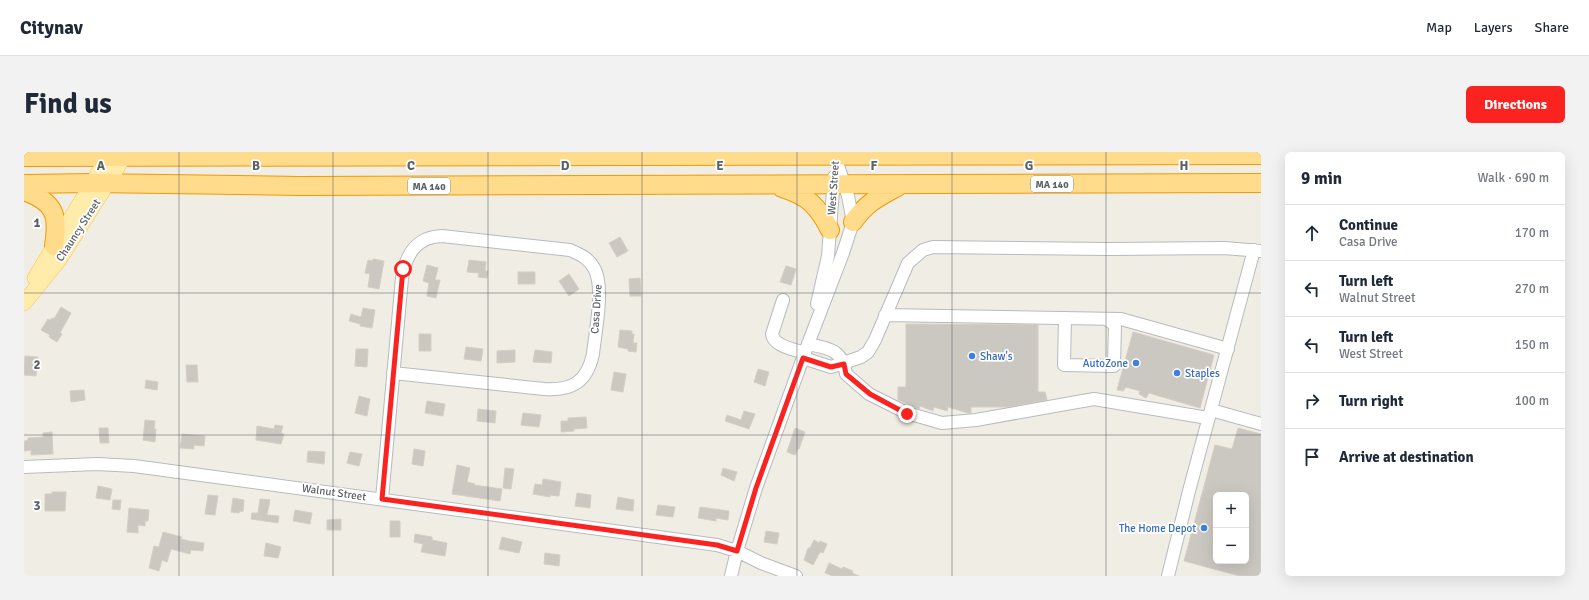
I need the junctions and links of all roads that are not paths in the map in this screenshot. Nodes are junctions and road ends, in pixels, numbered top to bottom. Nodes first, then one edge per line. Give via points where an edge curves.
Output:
1 (188, 154) edge
2 (117, 155) edge
3 (1261, 155) edge
4 (835, 156) junction
5 (24, 157) edge
6 (100, 183) junction
7 (1261, 183) edge
8 (24, 184) edge
9 (768, 184) junction
10 (902, 184) junction
11 (838, 185) junction
12 (24, 191) edge
13 (854, 222) junction
14 (830, 230) junction
15 (54, 246) junction
16 (1257, 251) edge
17 (24, 299) edge
18 (783, 300) dead end
19 (24, 303) edge
20 (885, 315) junction
21 (1064, 318) junction
22 (1106, 319) junction
23 (1228, 349) junction
24 (805, 352) junction
25 (844, 364) junction
26 (393, 373) junction
27 (1210, 414) junction
28 (1261, 424) edge
29 (24, 467) edge
30 (382, 499) junction
31 (737, 551) junction
32 (731, 576) edge
33 (796, 576) edge
34 (1168, 576) edge

1 - 2 highway
1 - 4 highway
2 - 5 highway
2 - 6 main road, Chauncy Street
3 - 4 highway
4 - 11 street, West Street
6 - 8 highway, MA 140
6 - 9 highway, MA 140 via 300,186
6 - 15 main road, Chauncy Street
6 - 19 main road, Chauncy Street via 59,260
7 - 10 highway, MA 140
9 - 11 highway, MA 140
9 - 14 highway via 798,193 819,210
10 - 11 highway, MA 140
10 - 13 highway via 871,201 861,210
11 - 13 street, West Street
11 - 14 street, West Street
12 - 15 highway via 41,198 51,208 56,224
13 - 24 street, West Street
14 - 24 street, West Street via 828,256
15 - 17 main road, Chauncy Street
16 - 20 street via 1224,248 933,247 908,263
16 - 23 street
18 - 24 street via 772,337 777,343
20 - 21 street
20 - 25 street via 868,352
21 - 22 street
21 - 22 street via 1064,364 1114,366 1115,325
22 - 23 street via 1120,319
23 - 27 street
24 - 25 street via 831,367
24 - 25 street via 821,346 839,354
24 - 31 street, West Street via 756,488
25 - 27 street via 846,374 870,394 907,414 942,423 976,420 1094,399
26 - 26 street, Casa Drive via 403,269 413,248 426,239 442,236 566,249 583,256 594,267 599,281 599,296 593,354 583,377 572,386 553,390
26 - 30 street, Casa Drive
27 - 28 street
27 - 34 street
29 - 30 street, Walnut Street via 97,464 134,466
30 - 31 street, Walnut Street via 717,545
31 - 32 street, West Street
31 - 33 street, Walnut Street

